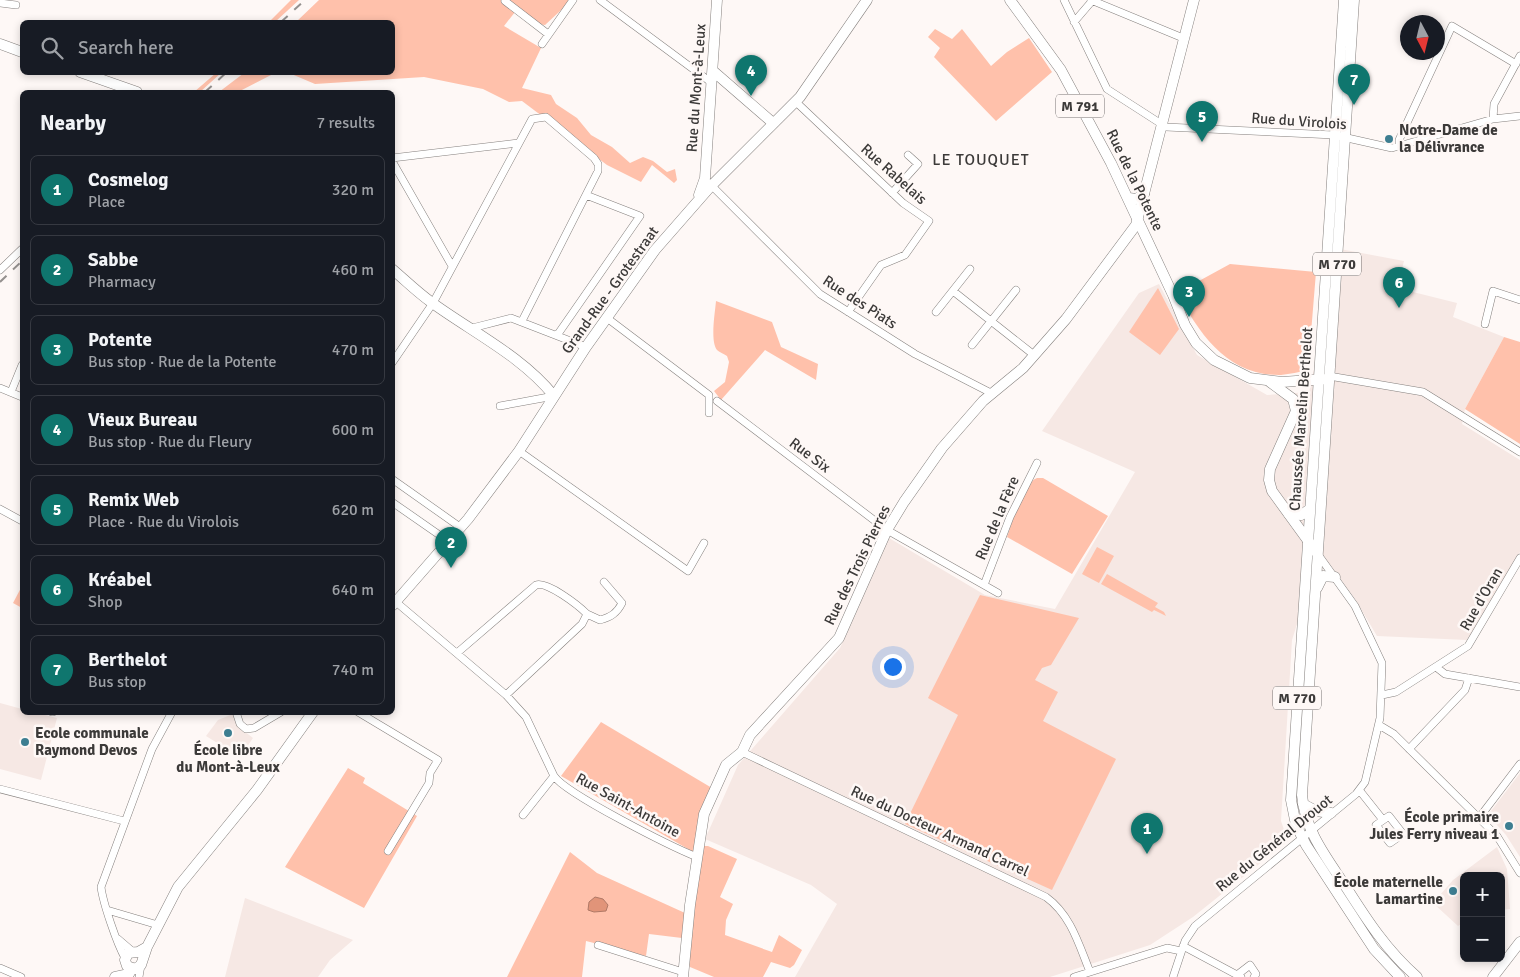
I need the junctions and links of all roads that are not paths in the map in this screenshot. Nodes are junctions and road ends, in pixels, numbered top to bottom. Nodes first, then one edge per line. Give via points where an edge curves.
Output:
1 (572, 0) edge
2 (600, 0) edge
3 (717, 0) edge
4 (867, 0) edge
5 (1010, 0) edge
6 (1064, 0) edge
7 (1194, 0) edge
8 (1344, 0) edge
9 (1354, 0) edge
10 (505, 1) dead end
11 (1095, 1) edge
12 (0, 3) edge
13 (16, 5) dead end
14 (1074, 22) junction
15 (548, 34) junction
16 (1183, 38) junction
17 (0, 44) edge
18 (542, 44) dead end
19 (20, 51) edge
20 (1520, 56) edge
21 (1516, 64) junction
22 (713, 71) junction
23 (89, 75) edge
24 (712, 84) junction
25 (131, 90) edge
26 (796, 102) junction
27 (1520, 116) edge
28 (1492, 119) junction
29 (773, 123) junction
30 (1160, 124) junction
31 (1334, 135) junction
32 (1345, 137) junction
33 (518, 143) junction
34 (1398, 147) junction
35 (908, 155) dead end
36 (395, 160) edge
37 (395, 165) edge
38 (708, 182) junction
39 (892, 193) junction
40 (586, 194) junction
41 (1144, 194) junction
42 (1129, 198) junction
43 (1138, 219) junction
44 (20, 251) edge
45 (452, 266) junction
46 (970, 269) dead end
47 (0, 270) edge
48 (395, 272) edge
49 (1016, 290) dead end
50 (953, 291) junction
51 (1520, 300) edge
52 (1176, 302) junction
53 (433, 304) junction
54 (848, 312) junction
55 (936, 312) dead end
56 (606, 318) junction
57 (522, 321) junction
58 (991, 321) junction
59 (1485, 324) dead end
60 (472, 328) junction
61 (558, 334) junction
62 (972, 345) dead end
63 (586, 347) junction
64 (1034, 355) junction
65 (395, 359) edge
66 (20, 371) edge
67 (1322, 377) junction
68 (1270, 382) junction
69 (0, 388) edge
70 (12, 392) junction
71 (993, 394) junction
72 (20, 396) edge
73 (554, 396) junction
74 (717, 402) dead end
75 (500, 406) dead end
76 (709, 413) dead end
77 (519, 451) junction
78 (1520, 452) edge
79 (1037, 463) dead end
80 (395, 482) edge
81 (395, 504) edge
82 (0, 508) edge
83 (1310, 509) junction
84 (1289, 514) junction
85 (20, 520) edge
86 (460, 527) junction
87 (887, 530) junction
88 (1308, 540) junction
89 (448, 541) junction
90 (704, 543) dead end
91 (1317, 553) junction
92 (1520, 560) edge
93 (1335, 577) junction
94 (604, 582) dead end
95 (984, 585) junction
96 (998, 593) dead end
97 (1314, 598) junction
98 (395, 603) edge
99 (395, 605) edge
100 (587, 614) junction
101 (457, 653) junction
102 (1436, 667) junction
103 (1469, 678) junction
104 (1520, 687) edge
105 (506, 695) junction
106 (1382, 695) junction
107 (170, 715) edge
108 (237, 715) edge
109 (276, 715) edge
110 (311, 715) edge
111 (363, 715) edge
112 (1379, 725) junction
113 (1409, 749) junction
114 (742, 752) junction
115 (1520, 764) edge
116 (554, 776) junction
117 (0, 789) edge
118 (1360, 791) junction
119 (1303, 804) junction
120 (1332, 813) junction
121 (523, 814) dead end
122 (1479, 818) junction
123 (1383, 820) dead end
124 (124, 821) junction
125 (1311, 830) junction
126 (1302, 839) junction
127 (388, 851) dead end
128 (696, 857) junction
129 (1520, 873) edge
130 (107, 910) junction
131 (158, 925) junction
132 (1518, 944) edge
133 (598, 945) dead end
134 (1182, 949) junction
135 (136, 962) edge
136 (0, 968) edge
137 (1090, 972) junction
138 (683, 975) edge
139 (1239, 976) edge
140 (21, 977) edge
141 (116, 977) edge
142 (1074, 977) edge
143 (1173, 977) edge
144 (1254, 977) edge
145 (1400, 977) edge
146 (1416, 977) edge
147 (1493, 977) edge

1 - 15 street
2 - 24 street
3 - 22 main road, Rue du Mont-à-Leux
4 - 26 main road, Grand-Rue - Grotestraat
5 - 42 main road, Rue de la Potente / M 791 via 1061,70
6 - 14 street
7 - 16 main road, Rue des Trois Pierres
8 - 31 main road, Chaussée Marcelin Berthelot / M 770
9 - 32 main road, Chaussée Marcelin Berthelot / M 770
10 - 15 street
11 - 14 street
11 - 16 street
12 - 13 street
14 - 30 street via 1107,89
15 - 18 street
16 - 30 main road, Rue des Trois Pierres
17 - 19 main road
20 - 21 street
21 - 28 street via 1494,104
21 - 34 street via 1452,26
22 - 24 main road, Rue du Mont-à-Leux
22 - 29 main road
23 - 25 main road
24 - 38 main road, Rue du Mont-à-Leux
26 - 29 main road, Grand-Rue - Grotestraat
26 - 39 street, Rue Rabelais
27 - 28 street, Rue du Virolois
28 - 34 street, Rue du Virolois
29 - 38 main road, Grand-Rue - Grotestraat
30 - 31 street, Rue du Virolois
30 - 41 main road, Rue des Trois Pierres
31 - 32 street, Rue du Virolois
31 - 67 main road, Chaussée Marcelin Berthelot / M 770
32 - 34 street, Rue du Virolois via 1385,148
32 - 67 main road, Chaussée Marcelin Berthelot / M 770
33 - 36 street
33 - 40 street via 532,119 546,117 598,164 598,171
33 - 45 street
35 - 39 street via 918,164
37 - 45 street
38 - 54 street, Rue des Piats via 814,289
38 - 56 main road, Grand-Rue - Grotestraat
39 - 54 street, Rue Rabelais via 929,221 905,255 881,265
40 - 57 street
40 - 61 street via 640,216
41 - 42 main road via 1136,199
41 - 43 main road, Rue des Trois Pierres
42 - 43 main road, Rue de la Potente / M 791
43 - 52 main road, Rue de la Potente / M 791
43 - 64 main road, Rue des Trois Pierres via 1087,292
44 - 47 street
45 - 53 street
46 - 50 street
48 - 53 main road
49 - 58 street
50 - 55 street
50 - 58 street
51 - 59 street via 1493,291
52 - 67 main road, Rue de la Potente / M 791 via 1201,339 1214,353 1235,367 1268,376
52 - 68 main road, Rue de la Potente / M 791 via 1190,334 1208,355 1243,375
53 - 60 main road
53 - 65 street
54 - 71 street, Rue des Piats via 915,354
56 - 63 main road, Grand-Rue - Grotestraat
56 - 76 street via 709,395
57 - 60 street via 511,318
57 - 61 street
58 - 62 street
58 - 64 street
60 - 73 main road via 541,380
61 - 63 street
63 - 73 main road, Grand-Rue - Grotestraat
64 - 71 main road, Rue des Trois Pierres
66 - 70 street
67 - 68 main road, Rue de la Potente / M 791
67 - 78 street via 1423,392
67 - 83 main road, Chaussée Marcelin Berthelot / M 770
67 - 91 main road, Chaussée Marcelin Berthelot / M 770 via 1324,455
68 - 84 main road, Rue de la Potente via 1293,399 1296,407 1295,418 1268,476 1272,491
69 - 70 street
70 - 72 street
71 - 87 main road, Rue des Trois Pierres via 980,404 942,448
73 - 75 street
73 - 77 main road, Grand-Rue - Grotestraat
74 - 87 street, Rue Six
77 - 86 main road, Grand-Rue - Grotestraat
77 - 90 street via 688,571
79 - 95 street, Rue de la Fère via 1010,516
80 - 86 street
81 - 89 street
82 - 85 street
83 - 84 main road via 1301,515
83 - 88 main road, Chaussée Marcelin Berthelot / M 770
84 - 88 main road, Rue de la Potente
86 - 89 main road, Grand-Rue - Grotestraat
87 - 95 street, Rue de la Fère
87 - 114 main road, Rue des Trois Pierres via 839,638 750,735
88 - 91 main road, Rue de la Potente
88 - 126 main road, Chaussée Marcelin Berthelot / M 770 via 1291,800
89 - 98 main road, Grand-Rue - Grotestraat
91 - 93 street, Rue de la Potente
91 - 97 main road, Chaussée Marcelin Berthelot / M 770
92 - 102 street, Rue d'Oran via 1471,643
93 - 97 main road via 1322,577
93 - 106 street, Rue de la Potente via 1355,606 1380,656
94 - 100 street via 622,602 614,615 606,619
95 - 96 street, Rue de la Fère
97 - 119 main road, Chaussée Marcelin Berthelot / M 770
99 - 101 street, Rue Saint-Antoine
100 - 101 street via 540,584
100 - 105 street via 582,624
101 - 105 street, Rue Saint-Antoine
102 - 103 street via 1445,674
102 - 106 street, Rue d'Oran via 1396,692
103 - 104 street
103 - 113 street via 1465,690
105 - 116 street, Rue Saint-Antoine via 526,718
106 - 112 street, Rue de la Potente
107 - 124 street via 159,734
108 - 109 street via 246,729
110 - 131 main road via 257,790 178,887
111 - 127 street via 438,760 430,773 429,783
112 - 113 street via 1390,730
112 - 118 street
113 - 122 street
114 - 128 main road, Rue des Trois Pierres via 726,765 712,793 704,814
114 - 137 street, Rue du Docteur Armand Carrel via 1046,897 1069,921
115 - 122 street
116 - 121 street
116 - 128 street, Rue Saint-Antoine via 591,802
117 - 124 street
118 - 120 street, Rue du Général Drouot
118 - 123 street
119 - 120 main road via 1316,811
119 - 125 main road, Chaussée Marcelin Berthelot / M 770
120 - 125 street, Rue du Général Drouot
122 - 129 street via 1500,839
124 - 130 street via 101,887
125 - 126 street, Rue du Général Drouot
125 - 146 main road, M 770 via 1382,942
126 - 134 street, Rue du Général Drouot via 1198,923
126 - 145 main road, M 770 via 1371,944
128 - 138 main road, Rue des Trois Pierres
130 - 131 street
130 - 135 street via 118,939
131 - 135 main road
132 - 147 main road
133 - 138 street
134 - 137 street via 1166,948
134 - 139 street
134 - 143 street, Rue du Général Drouot
135 - 141 main road
136 - 140 street
137 - 142 street
139 - 144 street via 1250,965 1256,974

